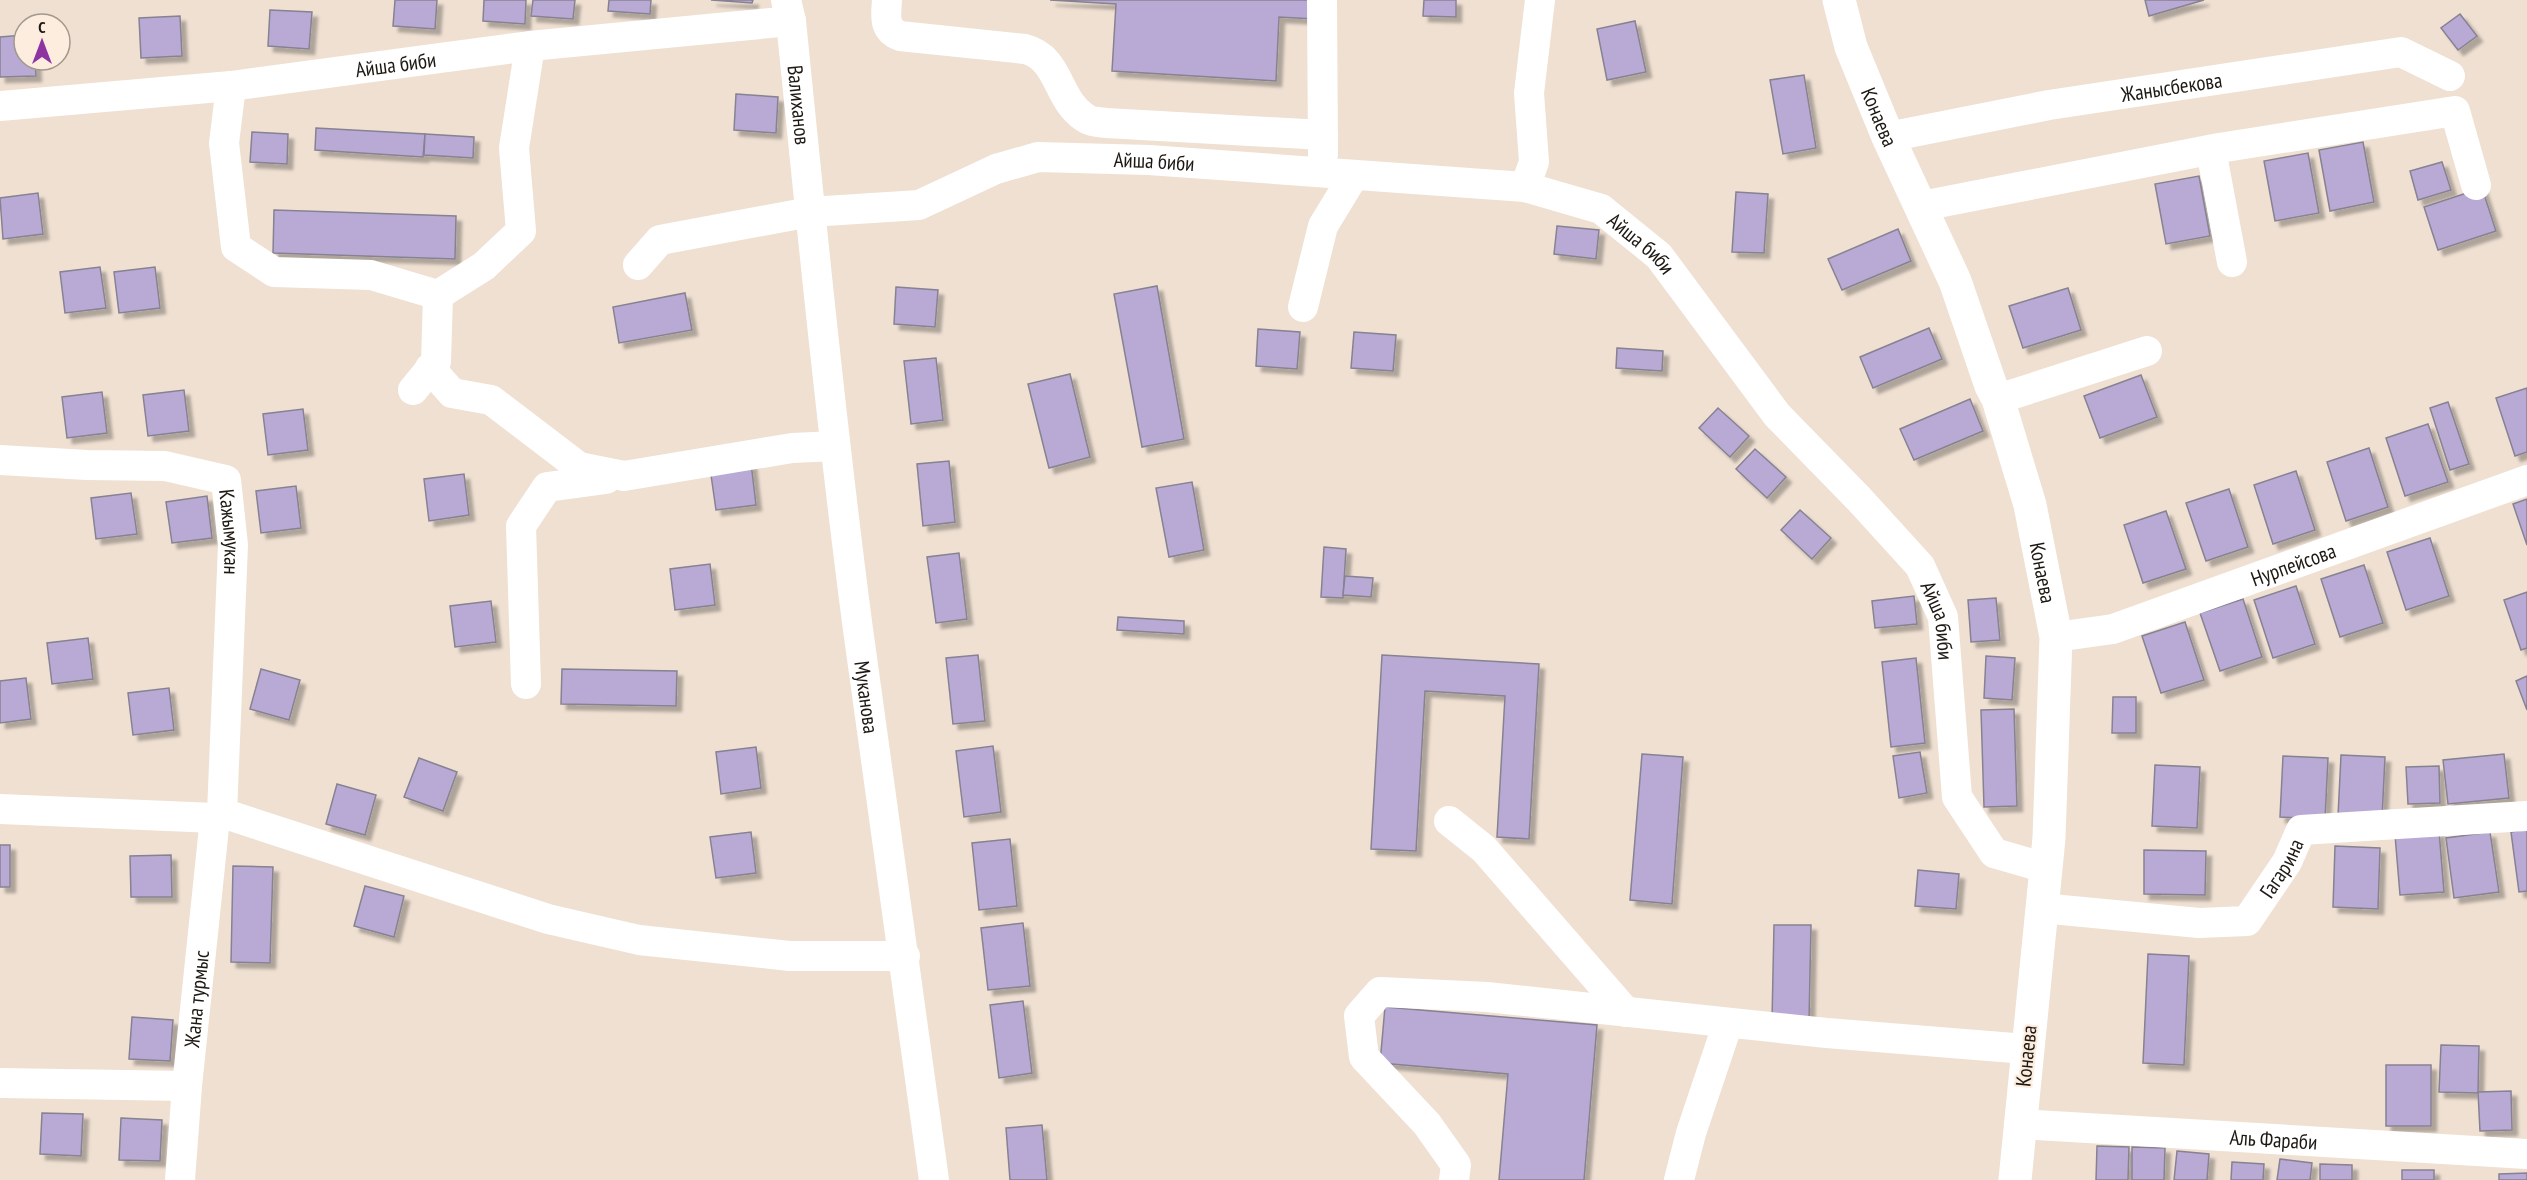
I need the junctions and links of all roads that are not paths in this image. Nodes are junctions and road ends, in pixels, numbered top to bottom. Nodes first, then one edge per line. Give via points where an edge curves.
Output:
1 (886, 0) edge
2 (1322, 0) edge
3 (1540, 0) edge
4 (1839, 0) edge
5 (788, 10) edge
6 (530, 46) junction
7 (2450, 76) dead end
8 (231, 86) junction
9 (0, 106) edge
10 (1323, 135) junction
11 (1888, 137) junction
12 (2211, 150) junction
13 (1322, 172) junction
14 (1354, 175) junction
15 (2476, 185) dead end
16 (1525, 187) junction
17 (1922, 206) junction
18 (810, 212) junction
19 (2232, 262) dead end
20 (638, 265) dead end
21 (438, 295) junction
22 (1303, 307) dead end
23 (2146, 351) dead end
24 (1998, 399) junction
25 (835, 446) junction
26 (0, 460) edge
27 (624, 476) junction
28 (2527, 480) edge
29 (2056, 637) junction
30 (526, 684) dead end
31 (0, 809) edge
32 (218, 816) junction
33 (2527, 816) edge
34 (1449, 821) dead end
35 (2046, 868) junction
36 (2041, 908) junction
37 (905, 956) junction
38 (1626, 1012) junction
39 (1728, 1023) junction
40 (2026, 1049) junction
41 (0, 1083) edge
42 (187, 1086) junction
43 (2019, 1124) junction
44 (2527, 1154) edge
45 (180, 1180) edge
46 (934, 1180) edge
47 (1454, 1180) edge
48 (1679, 1180) edge
49 (2015, 1180) edge

1 - 10 street via 886,23 900,36 1037,52 1048,62 1068,100 1085,119
2 - 10 street
3 - 16 street via 1529,93 1534,162
4 - 11 main road, Конаева via 1851,47
5 - 6 street, Айша биби
5 - 18 street, Валиханов
6 - 8 street, Айша биби
6 - 21 street via 514,148 521,231 484,266
7 - 11 street, Жанысбекова via 2401,52 2049,105
8 - 9 street, Айша биби
8 - 21 street via 224,143 236,247 274,272 371,275
10 - 13 street
11 - 17 main road, Конаева
12 - 15 street via 2456,111
12 - 17 street
12 - 19 street
13 - 14 street, Айша биби
13 - 18 street, Айша биби via 1038,157 996,170 918,205
14 - 16 street, Айша биби
14 - 22 street via 1323,225
16 - 35 street, Айша биби via 1601,209 1659,256 1777,415 1920,566 1943,617 1957,796 1994,853
17 - 24 main road, Конаева via 1955,281
18 - 20 street, Айша биби via 660,240
18 - 25 street, Муканова
21 - 27 street via 436,362 422,379 452,393 491,400 579,467
23 - 24 street
24 - 29 main road, Конаева via 2030,505
25 - 27 street via 792,448
25 - 37 street, Муканова
26 - 32 street, Кажымукан via 165,466 226,480 233,545
27 - 30 street via 547,487 521,526
28 - 29 street, Нурпейсова via 2113,629
29 - 35 main road, Конаева
31 - 32 street
32 - 37 street via 548,919 639,940 790,956
32 - 42 street, Жана турмыс
33 - 36 street, Гагарина via 2301,830 2287,862 2247,921 2199,923
34 - 38 street via 1484,849
35 - 36 main road, Конаева
36 - 40 main road, Конаева
37 - 46 street, Муканова
38 - 39 street
38 - 47 street via 1487,997 1380,992 1359,1016 1364,1057 1427,1124 1456,1165
39 - 40 street
39 - 48 street
40 - 43 main road, Конаева
41 - 42 street
42 - 45 street, Жана турмыс
43 - 44 street, Аль Фараби
43 - 49 main road, Конаева

